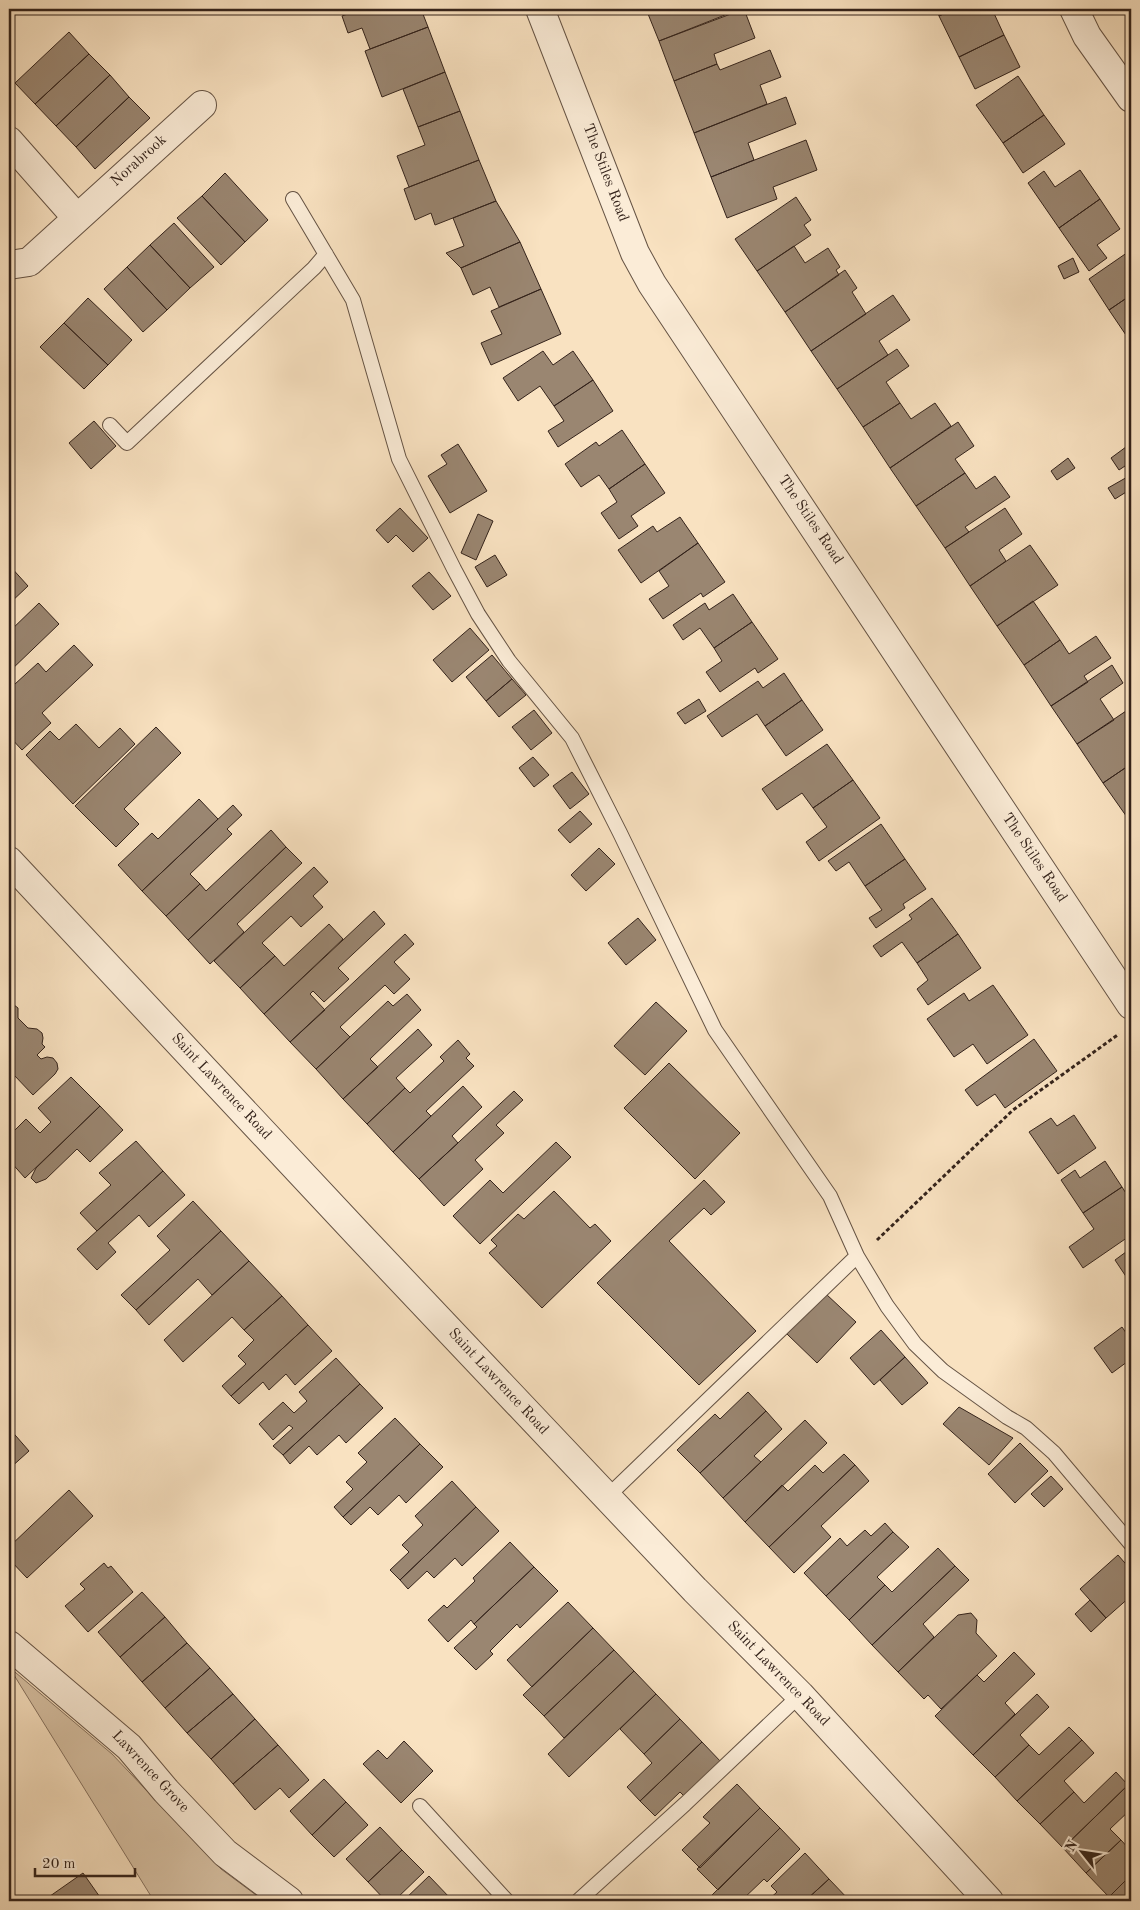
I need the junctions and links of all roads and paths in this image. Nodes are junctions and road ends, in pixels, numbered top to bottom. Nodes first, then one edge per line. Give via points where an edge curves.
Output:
1 (540, 9) edge
2 (1074, 9) edge
3 (1131, 98) edge
4 (202, 105) dead end
5 (9, 141) edge
6 (293, 199) dead end
7 (77, 218) junction
8 (326, 254) junction
9 (9, 265) edge
10 (110, 425) dead end
11 (9, 861) edge
12 (1128, 1018) edge
13 (857, 1256) junction
14 (607, 1497) junction
15 (1131, 1544) edge
16 (9, 1645) edge
17 (800, 1695) junction
18 (420, 1806) dead end
19 (289, 1901) edge
20 (507, 1901) edge
21 (578, 1901) edge
22 (989, 1901) edge

1 - 12 street, The Stiles Road via 635,253 652,284
2 - 3 street via 1087,36
4 - 7 street, Norabrook
5 - 7 street
6 - 8 lane
7 - 9 street, Norabrook via 29,262
8 - 10 lane via 127,443
8 - 13 lane via 353,300 399,459 470,599 509,661 572,738 715,1030 830,1196
11 - 14 street, Saint Lawrence Road
12 - 13 path via 1013,1110 885,1234
13 - 14 lane
13 - 15 lane via 915,1344 943,1371 1026,1428 1054,1453
14 - 17 street, Saint Lawrence Road
16 - 19 street, Lawrence Grove via 129,1747 225,1853
17 - 21 lane
17 - 22 street, Saint Lawrence Road
18 - 20 lane

